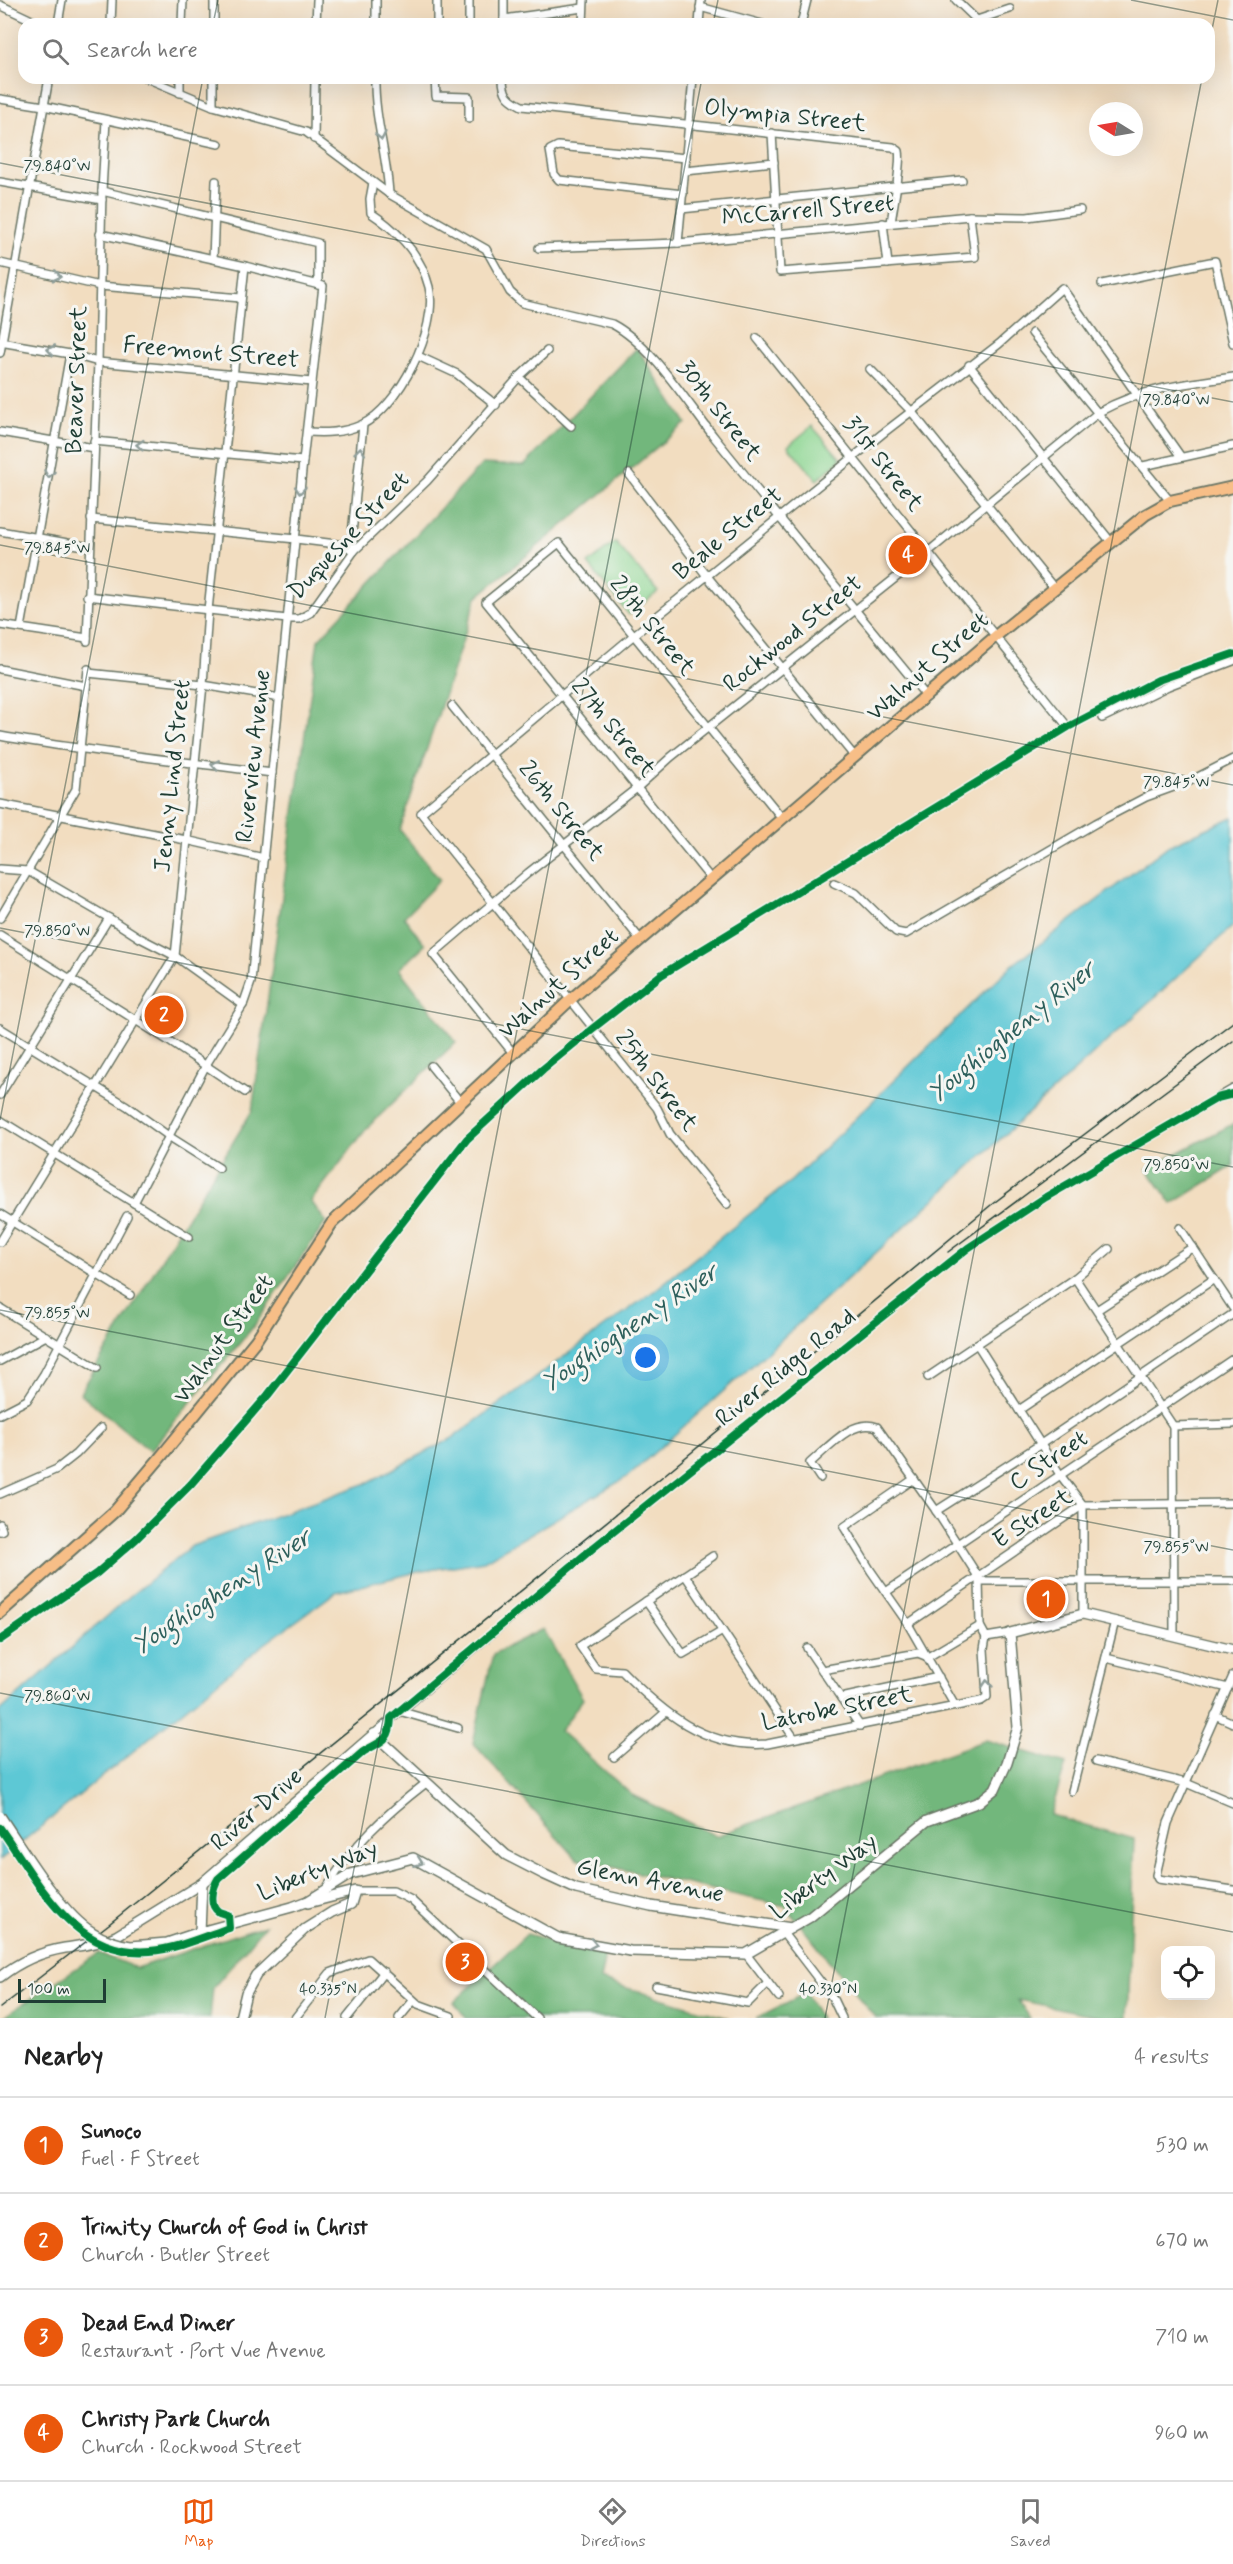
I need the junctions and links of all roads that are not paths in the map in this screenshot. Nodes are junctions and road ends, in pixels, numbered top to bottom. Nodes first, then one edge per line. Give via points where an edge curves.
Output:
1 (62, 0) edge
2 (112, 0) edge
3 (183, 0) edge
4 (214, 0) edge
5 (317, 0) edge
6 (376, 0) edge
7 (437, 0) edge
8 (469, 0) edge
9 (504, 0) edge
10 (807, 0) edge
11 (956, 0) edge
12 (701, 3) edge
13 (584, 4) edge
14 (0, 5) edge
15 (1010, 9) dead end
16 (27, 18) edge
17 (59, 18) edge
18 (111, 18) edge
19 (182, 18) edge
20 (214, 18) edge
21 (316, 18) edge
22 (376, 18) edge
23 (437, 18) edge
24 (469, 18) edge
25 (504, 18) edge
26 (522, 18) edge
27 (700, 18) edge
28 (745, 18) edge
29 (802, 18) edge
30 (975, 18) edge
31 (989, 18) edge
32 (48, 84) edge
33 (160, 84) edge
34 (180, 84) edge
35 (213, 84) edge
36 (315, 84) edge
37 (375, 84) edge
38 (435, 84) edge
39 (503, 84) edge
40 (692, 84) edge
41 (180, 93) junction
42 (0, 99) edge
43 (44, 106) junction
44 (213, 106) junction
45 (469, 119) dead end
46 (106, 120) junction
47 (689, 126) junction
48 (772, 133) junction
49 (314, 138) junction
50 (219, 144) dead end
51 (686, 158) junction
52 (774, 162) junction
53 (685, 171) junction
54 (962, 180) dead end
55 (216, 181) dead end
56 (0, 182) edge
57 (373, 183) junction
58 (895, 187) junction
59 (29, 188) junction
60 (102, 191) junction
61 (389, 194) junction
62 (682, 194) junction
63 (776, 199) junction
64 (102, 200) junction
65 (681, 209) junction
66 (1080, 210) dead end
67 (970, 216) junction
68 (215, 217) junction
69 (887, 223) junction
70 (778, 233) junction
71 (100, 234) junction
72 (678, 243) junction
73 (539, 248) dead end
74 (213, 259) junction
75 (0, 263) edge
76 (888, 264) junction
77 (16, 266) junction
78 (245, 266) junction
79 (1102, 284) dead end
80 (320, 285) junction
81 (100, 286) junction
82 (242, 298) junction
83 (1032, 333) dead end
84 (757, 338) dead end
85 (1, 342) edge
86 (1233, 343) edge
87 (547, 351) dead end
88 (0, 353) edge
89 (70, 354) junction
90 (418, 356) junction
91 (98, 362) junction
92 (969, 365) junction
93 (870, 369) dead end
94 (233, 375) junction
95 (519, 377) junction
96 (1233, 377) edge
97 (312, 382) junction
98 (1139, 395) junction
99 (496, 405) junction
100 (911, 411) junction
101 (1099, 412) junction
102 (363, 424) junction
103 (571, 426) dead end
104 (0, 432) edge
105 (307, 432) junction
106 (54, 442) junction
107 (94, 445) junction
108 (1233, 446) edge
109 (225, 453) junction
110 (1181, 457) junction
111 (854, 458) junction
112 (1042, 458) junction
113 (303, 461) junction
114 (1143, 466) junction
115 (629, 474) dead end
116 (1233, 488) edge
117 (1170, 501) junction
118 (987, 503) junction
119 (780, 518) junction
120 (92, 519) junction
121 (0, 531) edge
122 (217, 531) junction
123 (39, 537) junction
124 (296, 539) junction
125 (1111, 542) junction
126 (560, 543) joint
127 (90, 547) junction
128 (354, 551) junction
129 (928, 552) junction
130 (707, 576) junction
131 (1054, 588) junction
132 (87, 596) junction
133 (855, 609) junction
134 (208, 610) junction
135 (287, 619) junction
136 (0, 625) edge
137 (21, 628) junction
138 (634, 635) junction
139 (997, 635) junction
140 (1233, 661) edge
141 (784, 667) junction
142 (0, 669) edge
143 (203, 685) junction
144 (86, 686) junction
145 (561, 695) junction
146 (927, 697) junction
147 (280, 698) junction
148 (452, 706) dead end
149 (1102, 718) dead end
150 (709, 727) junction
151 (1068, 727) dead end
152 (0, 736) edge
153 (80, 750) junction
154 (490, 753) junction
155 (855, 757) junction
156 (1233, 759) edge
157 (194, 762) junction
158 (273, 773) junction
159 (637, 788) junction
160 (0, 804) edge
161 (420, 813) joint
162 (61, 818) junction
163 (782, 818) junction
164 (186, 840) junction
165 (563, 844) junction
166 (264, 858) junction
167 (0, 869) edge
168 (28, 871) junction
169 (711, 879) junction
170 (834, 883) dead end
171 (493, 903) junction
172 (0, 918) edge
173 (109, 918) junction
174 (0, 935) edge
175 (640, 939) junction
176 (175, 956) junction
177 (71, 981) junction
178 (570, 1000) junction
179 (243, 1005) junction
180 (135, 1021) junction
181 (0, 1028) edge
182 (30, 1046) junction
183 (513, 1053) junction
184 (207, 1065) junction
185 (431, 1066) dead end
186 (96, 1087) junction
187 (1233, 1089) edge
188 (245, 1092) dead end
189 (0, 1095) edge
190 (460, 1102) junction
191 (0, 1120) edge
192 (170, 1137) junction
193 (55, 1155) junction
194 (219, 1168) dead end
195 (134, 1203) junction
196 (727, 1204) dead end
197 (0, 1214) edge
198 (127, 1216) dead end
199 (13, 1222) junction
200 (1180, 1228) dead end
201 (189, 1236) dead end
202 (0, 1242) edge
203 (1193, 1247) junction
204 (1109, 1249) dead end
205 (97, 1274) junction
206 (1075, 1278) junction
207 (1214, 1279) junction
208 (130, 1295) dead end
209 (0, 1308) edge
210 (1233, 1308) edge
211 (1097, 1310) junction
212 (1233, 1314) edge
213 (46, 1336) junction
214 (1118, 1342) junction
215 (60, 1344) junction
216 (977, 1344) junction
217 (1233, 1359) edge
218 (0, 1361) edge
219 (97, 1368) dead end
220 (1141, 1375) junction
221 (928, 1377) dead end
222 (1162, 1407) junction
223 (1020, 1410) junction
224 (0, 1414) edge
225 (1233, 1424) edge
226 (1173, 1426) junction
227 (101, 1428) dead end
228 (1041, 1444) junction
229 (1061, 1476) junction
230 (820, 1478) dead end
231 (914, 1479) junction
232 (0, 1494) edge
233 (1174, 1503) junction
234 (1233, 1503) edge
235 (1083, 1505) junction
236 (936, 1510) junction
237 (958, 1546) junction
238 (713, 1556) dead end
239 (685, 1575) junction
240 (979, 1580) junction
241 (1083, 1581) junction
242 (1174, 1581) junction
243 (1233, 1581) edge
244 (886, 1592) junction
245 (646, 1601) junction
246 (0, 1613) edge
247 (1083, 1614) junction
248 (1115, 1621) junction
249 (908, 1624) junction
250 (980, 1626) junction
251 (721, 1632) junction
252 (1010, 1633) junction
253 (1174, 1635) junction
254 (986, 1637) junction
255 (807, 1648) dead end
256 (1233, 1650) edge
257 (928, 1657) junction
258 (1106, 1658) junction
259 (822, 1670) junction
260 (1233, 1676) edge
261 (939, 1677) junction
262 (1227, 1688) junction
263 (841, 1698) junction
264 (955, 1706) junction
265 (399, 1711) junction
266 (666, 1712) junction
267 (1215, 1715) junction
268 (1233, 1723) edge
269 (860, 1726) junction
270 (458, 1728) dead end
271 (374, 1734) junction
272 (794, 1738) junction
273 (614, 1757) dead end
274 (1096, 1761) dead end
275 (426, 1783) junction
276 (1186, 1783) junction
277 (1072, 1791) dead end
278 (1233, 1803) edge
279 (0, 1816) edge
280 (202, 1883) junction
281 (326, 1889) junction
282 (1233, 1890) edge
283 (355, 1891) junction
284 (302, 1904) junction
285 (787, 1930) junction
286 (200, 1932) junction
287 (746, 1954) junction
288 (384, 1972) junction
289 (0, 1977) edge
290 (768, 1983) junction
291 (656, 1986) dead end
292 (779, 1997) dead end
293 (413, 2001) junction
294 (451, 2016) dead end
295 (240, 2018) edge
296 (295, 2018) edge
297 (347, 2018) edge
298 (399, 2018) edge
299 (537, 2018) edge
300 (842, 2018) edge

1 - 17 street
2 - 18 street
3 - 19 street
4 - 20 street
5 - 21 street
6 - 22 street
7 - 23 street
8 - 24 street
9 - 25 street
10 - 29 street
11 - 30 street
12 - 27 street
12 - 28 street
13 - 26 street
14 - 16 street
15 - 31 street
32 - 43 street
33 - 41 street, 30th Street
34 - 41 street
35 - 44 street
36 - 49 street
37 -> 61 street
38 - 45 street via 436,96 469,97
39 - 47 street, Olympia Street via 509,99 522,106
40 - 47 street
41 - 44 street, 30th Street
42 - 43 street
43 - 46 street
43 - 59 street
44 - 49 street, 30th Street
46 - 50 street
46 - 60 street, Beaver Street
47 - 48 street, Olympia Street
47 - 51 street
48 - 52 street
48 - 58 street, Olympia Street via 892,147 901,158
49 - 57 street, 30th Street
51 - 53 street
51 - 62 street via 558,146 550,150 554,174 559,180
52 - 53 street
52 - 63 street
53 - 62 street
54 - 58 street
55 - 68 street
56 - 59 street
57 - 61 street, 30th Street
57 - 90 street via 371,213 412,249 429,288 430,318
58 - 63 street
58 - 69 street, Olympia Street
59 - 64 street
59 - 77 street
60 - 64 street, Beaver Street
60 - 68 street
61 - 119 street, 30th Street via 486,249 510,292 522,303 624,330 643,346
62 - 65 street
63 - 65 street
63 - 70 street
64 - 71 street, Beaver Street
65 - 72 street
66 - 67 street, McCarrell Street via 1026,217
67 - 69 street, McCarrell Street
67 - 76 street via 975,257
68 - 74 street
68 - 80 street, Riverview Avenue via 318,243
69 - 70 street, McCarrell Street
69 - 76 street, Olympia Street
70 - 72 street, McCarrell Street
70 - 76 street via 780,272
71 - 74 street
71 - 81 street, Beaver Street
72 - 73 street, McCarrell Street
74 - 78 street
75 - 77 street
77 -> 81 street
77 - 85 street
78 - 80 street
78 - 82 street, Jenny Lind Street
79 - 86 street via 1215,261
80 - 97 street, Riverview Avenue
81 - 82 street
81 - 91 street, Beaver Street
82 - 94 street, Jenny Lind Street
83 - 101 street
84 - 111 street, 31st Street
85 - 88 street
89 -> 85 street, Freemont Street
87 - 95 street, Duquesne Street
89 - 91 street, Freemont Street
89 - 106 street
90 - 99 street via 458,374
90 - 102 street via 396,391
91 - 94 street, Freemont Street
91 - 107 street, Beaver Street
92 - 98 street, Beale Street via 1062,288
92 - 100 street, Beale Street
92 - 112 street
93 - 100 street
94 - 97 street, Freemont Street
94 - 109 street, Jenny Lind Street
95 - 99 street, Duquesne Street
95 - 103 street
96 - 98 street, Rockwood Street
97 - 105 street, Riverview Avenue
98 - 101 street, Rockwood Street
98 - 110 street
99 - 128 street, Duquesne Street via 427,481
100 - 111 street, Beale Street
100 - 118 street
101 - 112 street, Rockwood Street
101 - 114 street
102 - 105 street via 333,433
128 -> 102 street via 352,534
104 - 106 street
105 - 113 street, Riverview Avenue
106 - 107 street
106 -> 123 street
109 -> 107 street
107 - 120 street, Beaver Street
108 - 110 street
109 - 113 street
109 - 122 street, Jenny Lind Street
110 - 114 street
111 - 119 street, Beale Street
111 - 129 street, 31st Street
112 - 118 street, Rockwood Street
112 - 125 street
113 -> 124 street, Riverview Avenue
114 - 117 street
115 - 130 street
116 - 117 main road, Walnut Street
117 - 125 main road, Walnut Street via 1145,514
118 - 129 street, Rockwood Street
118 - 131 street
119 - 130 street, Beale Street
119 - 133 street, 30th Street
120 - 122 street
120 - 127 street, Beaver Street
121 - 123 street
122 - 124 street
122 - 134 street, Jenny Lind Street
123 - 127 street
123 - 137 street
124 - 128 street via 344,545
124 - 135 street, Riverview Avenue
125 - 131 main road, Walnut Street
126 - 138 street, 28th Street
126 - 145 street, 27th Street via 486,602
127 - 132 street, Beaver Street
128 - 135 street, Duquesne Street via 310,613 299,619
129 - 133 street, Rockwood Street
129 - 139 street, 31st Street
130 - 138 street, Beale Street
130 - 141 street
131 - 139 main road, Walnut Street
132 - 134 street, Duquesne Street
132 - 137 street, Beaver Street via 87,639
133 - 141 street, Rockwood Street
133 - 146 street, 30th Street
134 - 135 street, Duquesne Street
134 - 143 street, Jenny Lind Street
135 - 147 street, Riverview Avenue
136 - 137 street
138 - 145 street, Beale Street
138 - 150 street, 28th Street
139 - 146 main road, Walnut Street
139 - 151 street, 31st Street
140 - 149 street via 1168,686
141 - 150 street, Rockwood Street
141 - 155 street
142 - 144 street
143 - 144 street via 88,671
143 - 147 street
143 - 157 street, Jenny Lind Street
144 - 153 street
145 - 154 street, Beale Street
145 - 159 street, 27th Street
146 - 155 main road, Walnut Street
147 - 158 street, Riverview Avenue
148 - 154 street, 26th Street
150 - 159 street, Rockwood Street
150 - 163 street, 28th Street
152 - 153 street
153 - 157 street
153 - 162 street via 76,789
154 - 161 street, Beale Street
154 - 165 street, 26th Street
155 - 163 main road, Walnut Street
156 - 170 street via 1096,823 906,934 896,932 856,893
158 -> 157 street
157 - 164 street, Jenny Lind Street
158 - 166 street, Riverview Avenue
159 - 165 street, Rockwood Street
159 - 169 street, 27th Street
160 - 162 street
161 - 171 street, 25th Street
162 - 164 street
162 - 168 street
163 - 169 main road, Walnut Street
164 - 166 street
164 - 176 street, Jenny Lind Street
165 - 171 street, Rockwood Street
165 - 175 street, 26th Street
166 - 179 street, Riverview Avenue via 251,982
167 - 168 street
168 - 172 street
168 - 173 street
169 - 175 main road, Walnut Street
171 - 178 street, 25th Street
171 - 183 street, Rockwood Street via 433,954
173 - 176 street
173 - 177 street
174 - 177 street
175 - 178 main road, Walnut Street
176 - 179 street
176 - 180 street, Jenny Lind Street
177 - 180 street
177 - 182 street
178 - 183 main road, Walnut Street
178 - 196 street, 25th Street via 657,1108 670,1134
179 - 184 street, Riverview Avenue
180 - 184 street
180 - 186 street, Jenny Lind Street
181 - 182 street
182 - 186 street
182 - 189 street
183 - 190 main road, Walnut Street
184 - 188 street
184 - 192 street, Riverview Avenue
185 - 190 street
186 - 192 street
186 - 193 street, Jenny Lind Street
187 - 265 street, River Ridge Road via 1046,1197 968,1248 593,1548
190 - 246 main road, Walnut Street via 332,1223 256,1340 115,1511
191 - 193 street
192 - 194 street
192 - 195 street, Riverview Avenue
193 - 195 street
193 - 199 street, Jenny Lind Street
195 - 201 street
197 - 199 street
198 - 205 street
199 - 202 street, Jenny Lind Street
199 - 205 street
200 - 203 street
203 - 207 street
203 - 211 street
204 - 206 street
205 - 208 street
205 - 215 street
206 - 211 street
206 - 216 street
207 - 210 street
207 - 214 street
209 - 213 street
211 - 214 street
212 - 220 street
213 - 215 street
213 - 218 street
214 - 220 street
214 - 223 street
215 - 219 street
215 - 224 street via 27,1400
216 - 221 street
216 - 223 street
217 - 222 street, C Street
220 - 222 street
220 - 228 street
222 - 226 street
222 - 229 street, C Street
223 - 228 street
225 - 226 street
226 - 233 street
227 - 232 street via 57,1469
228 - 229 street
228 - 236 street
229 - 235 street
229 - 237 street, C Street
230 - 231 street via 810,1463 843,1435 869,1424 877,1427
231 - 236 street
231 - 244 street via 844,1527
233 - 234 street, E Street
233 - 235 street, E Street
233 - 242 street
235 - 240 street, E Street
235 - 241 street
236 - 237 street
237 - 240 street
237 - 244 street, C Street
238 - 239 street
239 - 245 street
239 - 251 street
240 - 241 street
240 - 249 street, E Street
240 - 250 street
241 - 242 street
241 - 247 street
242 - 243 street
242 - 253 street
244 - 249 street
245 - 251 street via 683,1654
245 - 266 street, Latrobe Street via 580,1646 596,1669 622,1671
247 - 248 street
247 - 252 street
248 - 253 street
248 - 258 street
249 - 257 street
250 - 254 street
250 - 257 street
251 - 272 street
252 - 254 street
252 - 285 street, Liberty Way via 1018,1727 994,1789 979,1802 927,1821 835,1898
253 - 256 street
264 -> 254 street, Latrobe Street via 987,1697
255 - 259 street
257 - 259 street via 918,1653
257 - 261 street
258 - 262 street
258 - 277 street
259 - 263 street
260 - 262 street
261 - 263 street
261 - 264 street
262 - 267 street
263 - 269 street
264 - 269 street, Latrobe Street
265 - 270 street
265 - 271 street, River Ridge Road
266 - 272 street, Latrobe Street via 703,1733 751,1746
266 - 273 street
267 - 268 street
267 - 276 street
269 - 272 street, Latrobe Street
271 - 275 street, Glenn Avenue
271 - 280 street, River Drive
274 - 276 street
275 - 281 street via 388,1813 357,1845
275 - 285 street, Glenn Avenue via 506,1856 576,1889
276 - 278 street
276 - 282 street via 1168,1823 1156,1875 1158,1879
279 - 286 street, Liberty Way, bridge via 55,1894 82,1925 106,1940 131,1946 167,1943
280 - 286 street, River Drive
280 - 289 street via 101,1943 29,1958
281 - 284 street, Liberty Way
281 -> 287 street, Liberty Way via 351,1874 413,1857 558,1938 630,1951
283 - 284 street
283 - 295 street via 351,1904 305,1929 256,1975 246,1993
283 - 299 street via 393,1891 411,1900
284 - 286 street, Liberty Way
285 - 287 street, Liberty Way
285 - 300 street
287 - 290 street
288 - 293 street
288 - 296 street via 368,1959 330,1973
288 - 297 street
290 - 291 street via 748,2003
290 - 292 street
293 - 294 street
293 - 298 street

